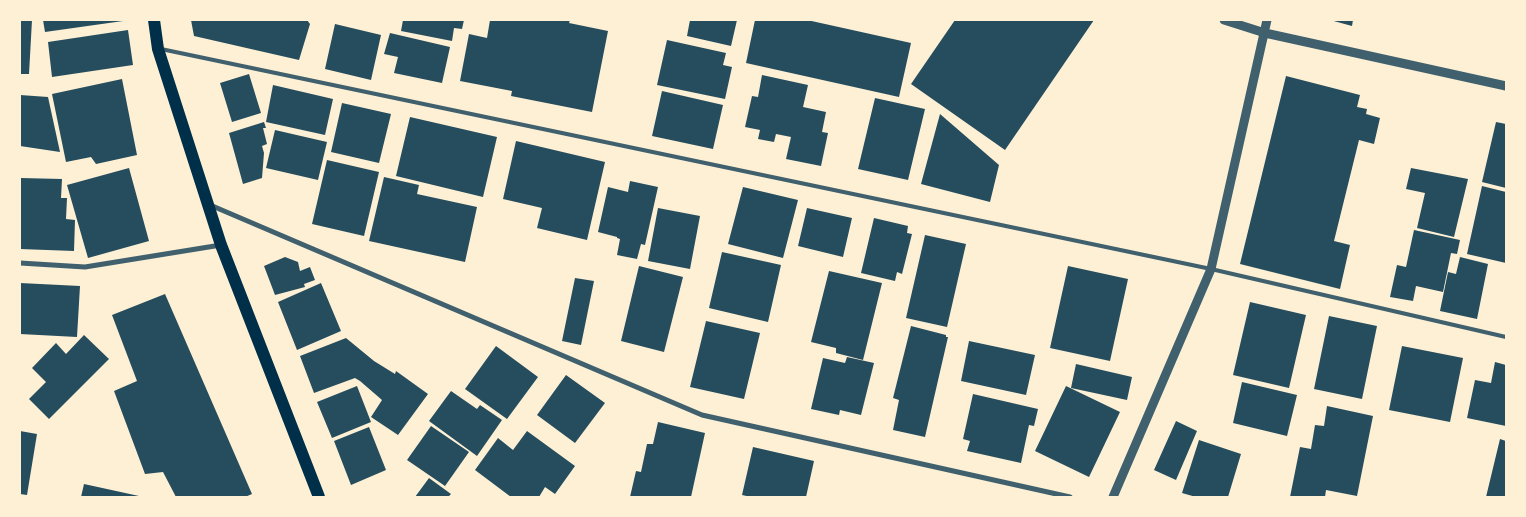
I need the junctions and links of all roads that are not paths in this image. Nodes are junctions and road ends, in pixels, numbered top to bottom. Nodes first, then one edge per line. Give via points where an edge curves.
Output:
1 (154, 20) edge
2 (1224, 20) edge
3 (1267, 20) edge
4 (1265, 33) junction
5 (158, 49) junction
6 (1506, 86) edge
7 (208, 204) junction
8 (221, 245) junction
9 (20, 263) edge
10 (1211, 269) junction
11 (1506, 337) edge
12 (319, 497) edge
13 (1070, 497) edge
14 (1113, 497) edge

1 - 5 main road
2 - 4 street
3 - 4 street
4 - 6 street
4 - 10 street
5 - 7 main road
5 - 10 lane
7 - 8 main road
7 - 13 street via 702,415
8 - 9 street via 85,267
8 - 12 main road
10 - 11 lane
10 - 14 street

